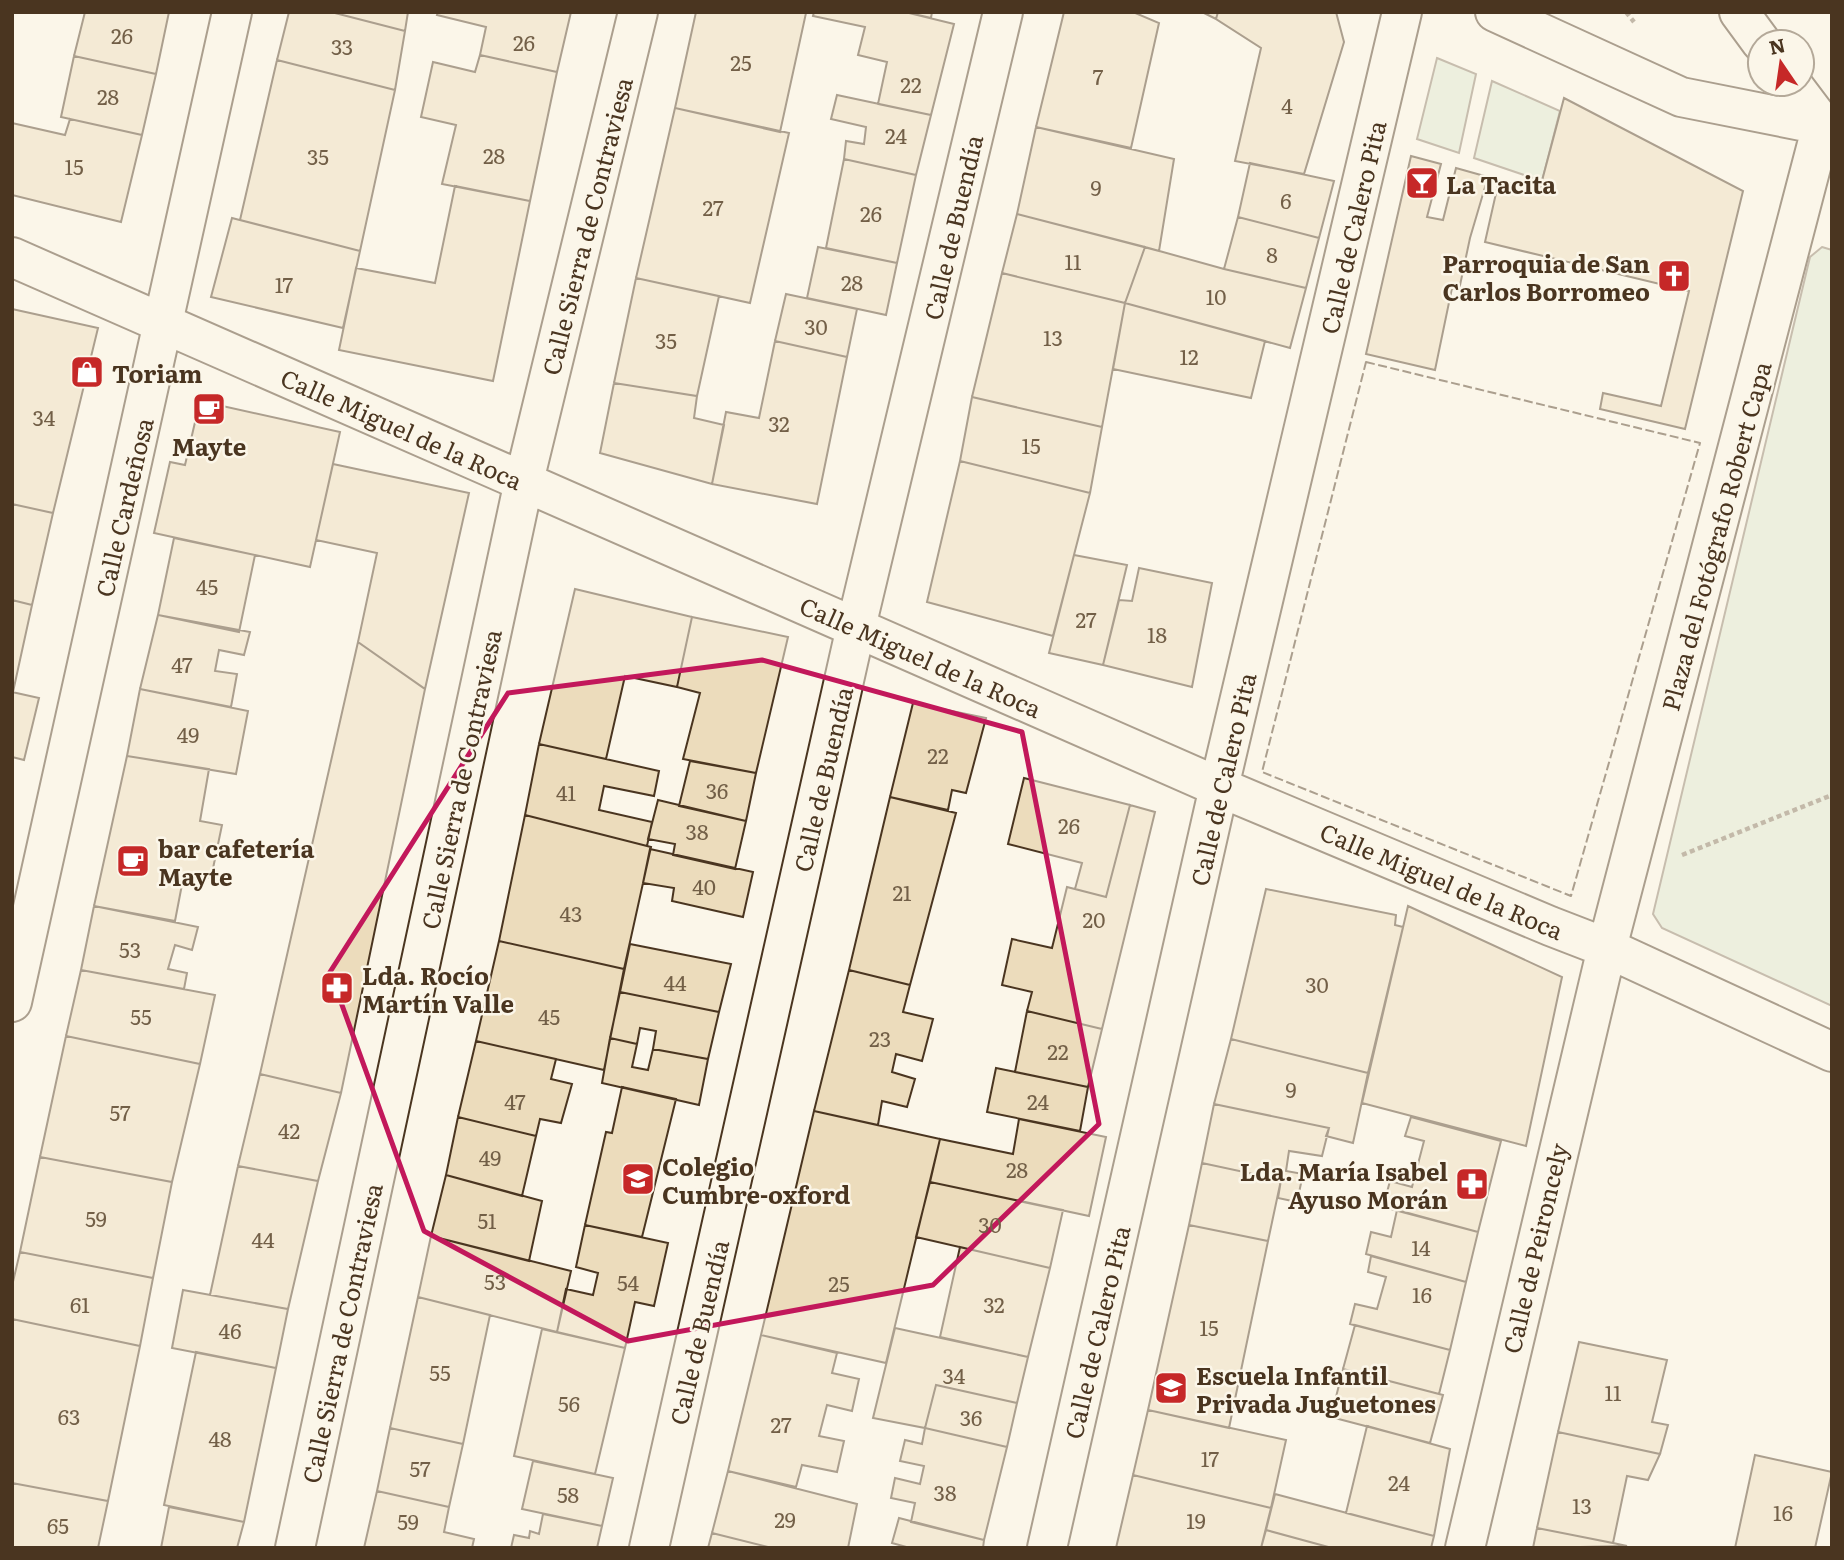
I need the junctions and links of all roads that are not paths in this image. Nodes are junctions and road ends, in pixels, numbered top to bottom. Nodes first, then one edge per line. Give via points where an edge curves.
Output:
1 (232, 12) edge
2 (638, 12) edge
3 (1003, 12) edge
4 (1402, 12) edge
5 (1495, 12) edge
6 (1739, 12) edge
7 (1751, 28) edge
8 (1802, 98) edge
9 (1827, 131) edge
10 (12, 257) edge
11 (164, 324) junction
12 (524, 481) junction
13 (856, 627) junction
14 (1219, 787) junction
15 (1607, 948) junction
16 (12, 1002) edge
17 (1832, 1052) edge
18 (295, 1548) edge
19 (649, 1548) edge
20 (1047, 1548) edge
21 (1465, 1548) edge

1 - 11 street, Calle Cardeñosa
2 - 12 street, Calle Sierra de Contraviesa
3 - 13 street, Calle de Buendía
4 - 14 street, Calle de Calero Pita
5 - 9 street via 1681,97
6 - 7 street
8 - 9 street
9 - 15 street, Plaza del Fotógrafo Robert Capa
10 - 11 street, Calle Miguel de la Roca
11 - 12 street, Calle Miguel de la Roca
11 - 16 street, Calle Cardeñosa
12 - 13 street, Calle Miguel de la Roca
12 - 18 street, Calle Sierra de Contraviesa
13 - 14 street, Calle Miguel de la Roca
13 - 19 street, Calle de Buendía
14 - 15 street, Calle Miguel de la Roca
14 - 20 street, Calle de Calero Pita
15 - 17 street, Calle Miguel de la Roca
15 - 21 street, Calle de Peironcely

